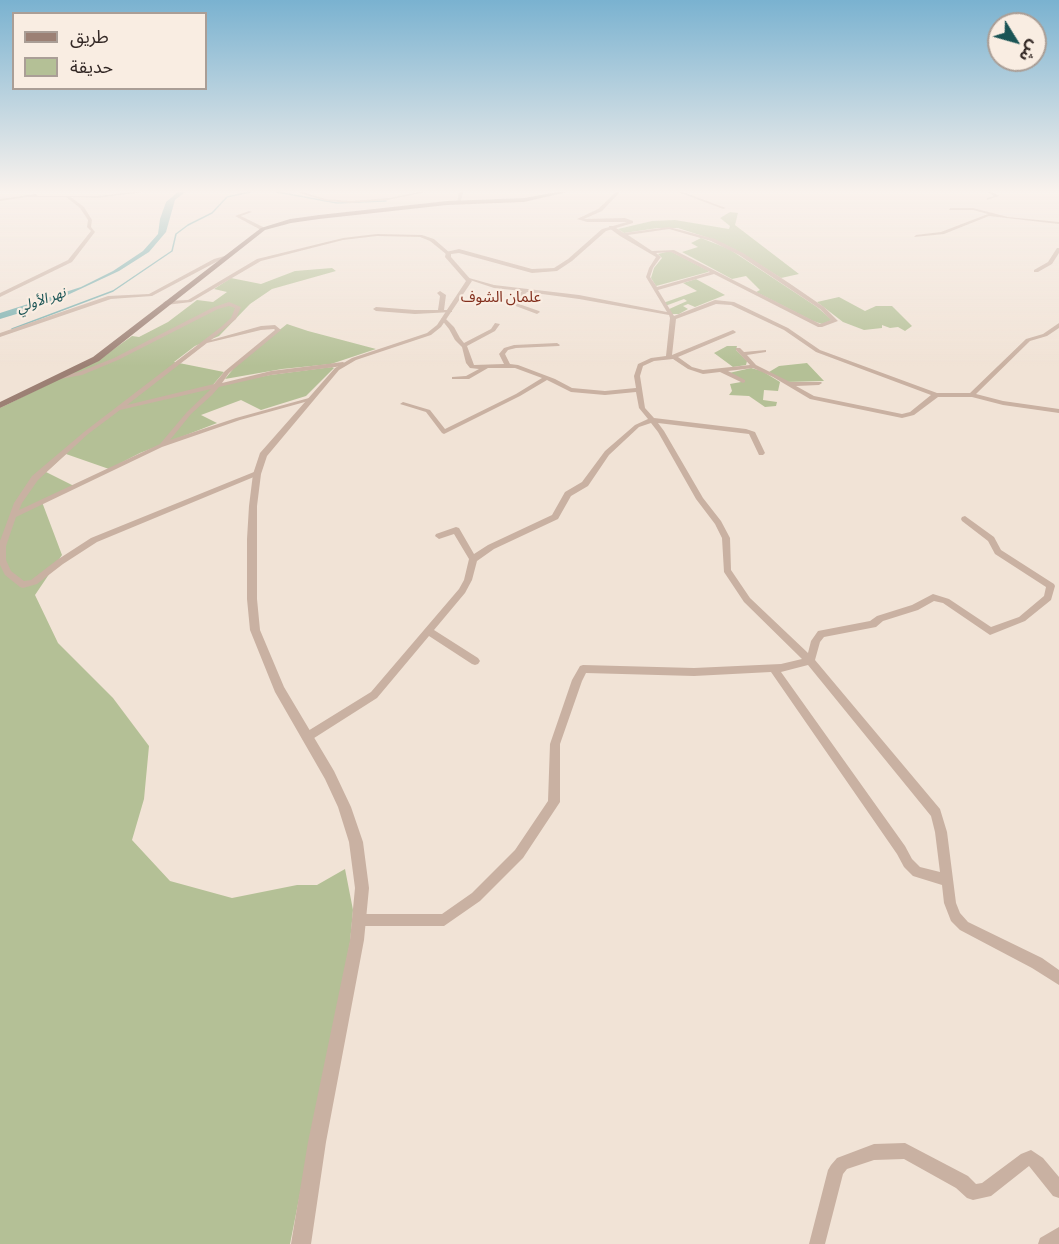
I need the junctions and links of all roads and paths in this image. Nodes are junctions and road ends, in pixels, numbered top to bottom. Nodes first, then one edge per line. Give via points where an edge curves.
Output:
1 (78, 250) edge
2 (236, 250) edge
3 (299, 250) edge
4 (444, 250) edge
5 (580, 250) edge
6 (649, 250) edge
7 (733, 250) edge
8 (1058, 250) edge
9 (652, 252) junction
10 (448, 253) junction
11 (279, 255) junction
12 (228, 256) junction
13 (259, 266) dead end
14 (1036, 271) dead end
15 (714, 272) junction
16 (469, 279) junction
17 (655, 289) junction
18 (525, 291) junction
19 (440, 292) dead end
20 (0, 295) edge
21 (166, 303) junction
22 (376, 309) dead end
23 (537, 312) dead end
24 (445, 314) junction
25 (670, 316) junction
26 (497, 324) dead end
27 (1059, 325) edge
28 (733, 332) dead end
29 (0, 335) edge
30 (201, 345) junction
31 (464, 345) junction
32 (557, 345) dead end
33 (738, 349) dead end
34 (764, 351) dead end
35 (745, 354) junction
36 (672, 356) junction
37 (343, 364) junction
38 (507, 365) junction
39 (754, 366) junction
40 (486, 368) junction
41 (723, 371) junction
42 (60, 377) junction
43 (454, 378) dead end
44 (546, 378) junction
45 (743, 381) dead end
46 (819, 383) dead end
47 (217, 384) junction
48 (788, 384) junction
49 (639, 390) junction
50 (936, 395) junction
51 (972, 395) junction
52 (309, 400) junction
53 (403, 404) dead end
54 (0, 405) edge
55 (118, 408) junction
56 (1059, 411) edge
57 (651, 420) junction
58 (160, 446) junction
59 (761, 453) dead end
60 (257, 474) junction
61 (16, 515) junction
62 (965, 519) dead end
63 (438, 536) dead end
64 (473, 560) junction
65 (429, 631) junction
66 (475, 661) dead end
67 (810, 661) junction
68 (774, 669) junction
69 (307, 737) junction
70 (946, 879) junction
71 (359, 920) junction
72 (1059, 978) edge
73 (1059, 1190) edge
74 (1059, 1235) edge
75 (301, 1244) edge
76 (817, 1244) edge
77 (1046, 1244) edge

1 - 20 street via 70,261
2 - 12 main road
3 - 11 street
4 - 10 street
5 - 10 street via 562,266 549,271 527,270 458,251
6 - 9 street
7 - 15 street via 822,308 835,321 820,326
8 - 14 street via 1050,263
9 - 15 street via 672,251
9 - 17 street via 659,258 648,277
10 - 16 street
11 - 13 street
11 - 21 street via 253,262 189,301
12 - 21 main road
12 - 29 street via 150,295 111,297
15 - 17 street
16 - 18 street
16 - 24 street
17 - 25 street
18 - 23 street via 516,305
18 - 25 street via 579,297
19 - 24 street
21 - 42 main road via 106,352
22 - 24 street
24 - 31 street
24 - 37 street via 438,328 429,334
25 - 36 street
25 - 50 street via 714,302 732,303 786,329 818,351
26 - 31 street
27 - 51 street via 1028,340
28 - 36 street
30 - 42 street via 229,324 236,306 216,308 116,359 80,374
30 - 47 street via 261,328 278,328
30 - 55 street
31 - 40 street via 470,365
32 - 38 street via 507,349 502,354
33 - 35 street
34 - 35 street
35 - 39 street
36 - 41 street via 693,370
36 - 49 street via 640,365
37 - 47 street
37 - 52 street
38 - 40 street
38 - 44 street
39 - 41 street
39 - 48 street
40 - 43 street via 467,378
41 - 45 street
42 - 54 main road
44 - 49 street via 580,391
44 - 53 street via 444,432 428,411
46 - 48 street
47 - 55 street
47 - 58 street
48 - 50 street via 812,398 902,416 912,414
49 - 57 street via 642,408
50 - 51 street
51 - 56 street
52 - 58 street
52 - 60 street via 263,455
55 - 61 street via 35,478 18,503
57 - 59 street via 752,432
57 - 64 street via 618,442 585,484 568,494 555,517 491,547
57 - 67 street via 723,531 725,565 733,580 750,604
58 - 61 street
60 - 61 street via 94,540 28,585 8,573 2,560 3,546
60 - 69 street via 252,528 253,622 276,681
62 - 67 street via 991,539 998,552 1051,586 1048,598 1022,619 990,631 946,601 930,598 873,624 821,634
63 - 64 street via 456,530
64 - 65 street via 465,587
65 - 66 street
65 - 69 street via 374,695
67 - 68 street
67 - 70 street via 932,806 940,825
68 - 70 street via 908,863 917,872
68 - 71 street via 583,669 555,744 554,802 515,858 476,897 444,920
69 - 71 street via 330,775 353,829 361,880
70 - 72 street via 950,903 959,921
71 - 75 street
73 - 76 street via 1031,1158 985,1190 973,1192 905,1151 874,1152 842,1163 836,1170
74 - 77 street

